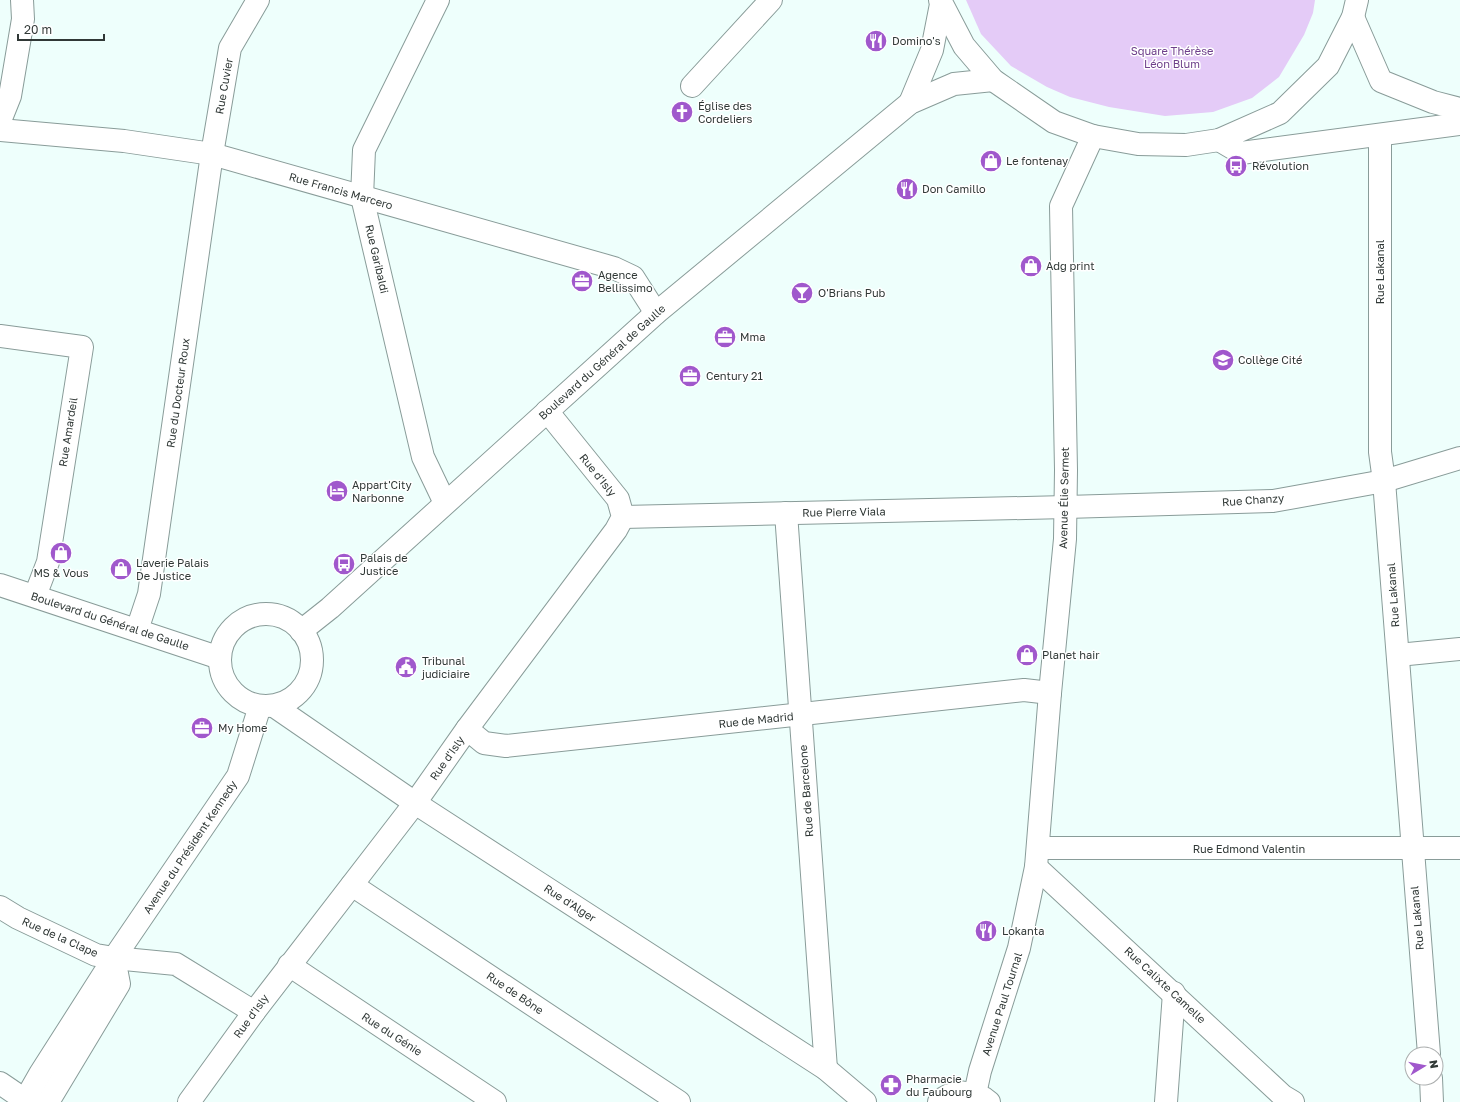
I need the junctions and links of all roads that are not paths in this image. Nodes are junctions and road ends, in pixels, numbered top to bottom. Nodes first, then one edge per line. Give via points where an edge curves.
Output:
1 (22, 0) edge
2 (258, 0) edge
3 (438, 0) edge
4 (771, 0) edge
5 (941, 2) edge
6 (1355, 8) edge
7 (993, 80) junction
8 (692, 86) dead end
9 (910, 103) junction
10 (1460, 109) edge
11 (0, 121) edge
12 (1460, 124) edge
13 (0, 130) edge
14 (1093, 136) junction
15 (1380, 136) junction
16 (1219, 140) junction
17 (212, 154) junction
18 (362, 197) junction
19 (656, 313) junction
20 (0, 336) edge
21 (547, 411) junction
22 (1460, 458) edge
23 (1384, 481) junction
24 (445, 503) junction
25 (1066, 507) junction
26 (786, 513) junction
27 (623, 517) junction
28 (0, 585) edge
29 (35, 596) junction
30 (137, 630) junction
31 (301, 631) junction
32 (1460, 649) edge
33 (1398, 655) junction
34 (220, 658) junction
35 (1050, 693) junction
36 (266, 706) junction
37 (800, 715) junction
38 (467, 729) junction
39 (415, 803) junction
40 (1460, 848) edge
41 (1412, 849) junction
42 (1038, 857) junction
43 (352, 885) junction
44 (0, 907) edge
45 (114, 958) junction
46 (289, 966) junction
47 (1174, 993) junction
48 (254, 1012) junction
49 (1427, 1046) edge
50 (826, 1069) junction
51 (0, 1083) edge
52 (1431, 1086) edge
53 (470, 1095) edge
54 (982, 1098) edge
55 (26, 1101) edge
56 (48, 1102) edge
57 (189, 1102) edge
58 (495, 1102) edge
59 (679, 1102) edge
60 (865, 1102) edge
61 (939, 1102) edge
62 (1166, 1102) edge
63 (1293, 1102) edge
64 (1432, 1102) edge

1 - 11 street via 23,19 10,96
2 - 17 street, Rue Cuvier via 230,48
3 - 18 street, Rue Garibaldi via 364,150
4 - 8 street
5 - 7 street via 964,46
5 - 9 street, Boulevard du Général de Gaulle via 932,50
6 - 10 street via 1381,81 1433,102
6 - 16 street via 1328,66 1280,113
7 - 9 street, Boulevard du Général de Gaulle via 954,84
7 - 14 street via 1054,122
9 - 19 street, Boulevard du Général de Gaulle
12 - 15 street
13 - 17 street, Rue Francis Marcero via 124,141
14 - 16 street via 1138,144 1186,145
14 - 25 street, Avenue Élie Sermet via 1061,206
15 - 16 street via 1241,153
15 - 23 street, Rue Lakanal via 1380,452
17 - 18 street, Rue Francis Marcero
17 - 30 street, Rue du Docteur Roux via 149,594
18 - 19 street, Rue Francis Marcero via 614,268 633,277
18 - 24 street, Rue Garibaldi via 423,457
19 - 21 street, Boulevard du Général de Gaulle
20 - 29 street, Rue Amardeil via 82,347 48,562
21 - 24 street, Boulevard du Général de Gaulle
21 - 27 street, Rue d'Isly via 618,499
22 - 23 street, Rue Chanzy
23 - 25 street, Rue Chanzy via 1273,501
23 - 33 street, Rue Lakanal
24 - 31 street, Boulevard du Général de Gaulle via 330,608
25 - 26 street, Rue Pierre Viala
25 - 35 street, Avenue Élie Sermet
26 - 27 street, Rue Pierre Viala
26 - 37 street, Rue de Barcelone
27 - 38 street, Rue d'Isly via 616,530
28 - 29 street, Boulevard du Général de Gaulle
29 - 30 street, Boulevard du Général de Gaulle
30 - 34 street, Boulevard du Général de Gaulle
31 - 34 street via 291,622 278,616 265,614 252,617 230,632 223,644
31 - 36 street via 312,656 311,670 306,683 298,694 286,702
32 - 33 street
33 - 41 street, Rue Lakanal
34 - 36 street via 224,680 230,690 248,703
35 - 37 street, Rue de Madrid via 1024,690
35 - 42 street, Avenue Élie Sermet
36 - 39 street, Rue d'Alger
36 - 45 street, Avenue du Président Kennedy via 238,776
37 - 38 street, Rue de Madrid via 506,746 484,743
37 - 50 street, Rue de Barcelone
38 - 39 street, Rue d'Isly
39 - 43 street, Rue d'Isly
39 - 50 street, Rue d'Alger
40 - 41 street, Rue Edmond Valentin
41 - 42 street, Rue Edmond Valentin
41 - 49 street, Rue Lakanal
42 - 47 street, Rue Calixte Camelle
42 - 54 street, Avenue Paul Tournal via 1019,948 980,1071
43 - 46 street, Rue d'Isly
43 - 59 street, Rue de Bône
44 - 45 street, Rue de la Clape via 96,955
45 - 48 street, Rue de la Clape via 176,964
45 - 55 street, Avenue du Président Kennedy
45 - 56 street via 119,984
46 - 48 street, Rue d'Isly
46 - 53 street, Rue du Génie
47 - 62 street
47 - 63 street, Rue Calixte Camelle via 1283,1096
48 - 57 street, Rue d'Isly
50 - 60 street, Rue d'Alger
51 - 55 street
52 - 64 street
53 - 58 street, Rue du Génie
54 - 61 street via 963,1092 952,1094

